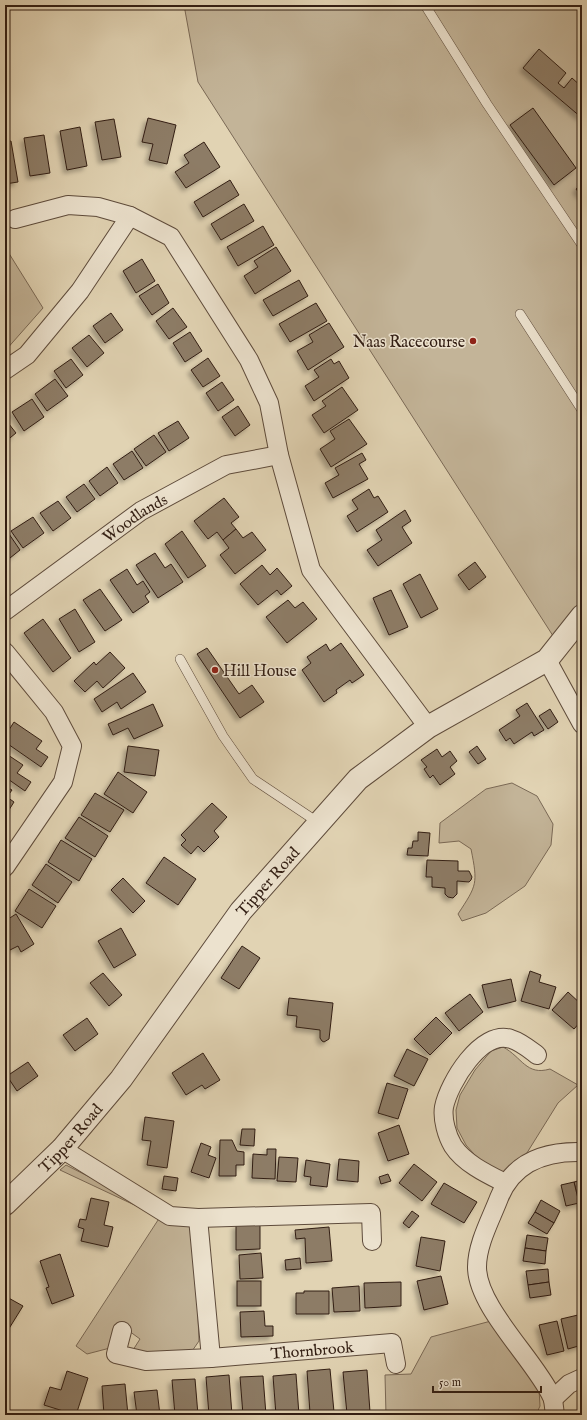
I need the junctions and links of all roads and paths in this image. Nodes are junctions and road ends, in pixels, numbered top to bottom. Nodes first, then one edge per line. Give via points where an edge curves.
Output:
1 (425, 5) edge
2 (130, 216) junction
3 (15, 219) dead end
4 (582, 245) edge
5 (520, 314) dead end
6 (5, 370) edge
7 (582, 410) edge
8 (280, 455) junction
9 (5, 611) edge
10 (582, 616) edge
11 (5, 652) edge
12 (180, 659) dead end
13 (547, 660) junction
14 (582, 724) edge
15 (428, 727) junction
16 (319, 823) junction
17 (5, 867) edge
18 (537, 1055) dead end
19 (62, 1149) junction
20 (582, 1152) edge
21 (504, 1184) junction
22 (5, 1204) edge
23 (198, 1218) junction
24 (372, 1241) dead end
25 (122, 1331) dead end
26 (211, 1358) junction
27 (396, 1364) dead end
28 (582, 1378) edge
29 (554, 1407) edge

1 - 4 lane via 487,104
2 - 3 street via 98,207 68,205
2 - 6 street via 80,291 27,355
2 - 8 street via 171,236 249,360 269,403
5 - 7 lane
8 - 9 street, Woodlands via 226,465 141,511
8 - 15 street via 311,570
10 - 13 street, Tipper Road
11 - 17 street via 54,712 72,746 63,782
12 - 16 lane via 223,736 252,779
13 - 14 street
13 - 15 street, Tipper Road
15 - 16 street, Tipper Road via 358,779
16 - 19 street, Tipper Road via 241,911 121,1079
18 - 21 street via 511,1038 496,1039 482,1046 455,1078 444,1108 446,1130 453,1146 469,1162
19 - 22 street, Tipper Road
19 - 23 street via 170,1216
20 - 21 street via 540,1158 522,1165
21 - 29 street via 481,1244 477,1267 479,1282 507,1331 540,1376
23 - 24 street via 371,1213
23 - 26 street
25 - 26 street, Thornbrook via 116,1354 146,1361
26 - 27 street, Thornbrook via 392,1343
28 - 29 street via 569,1384

